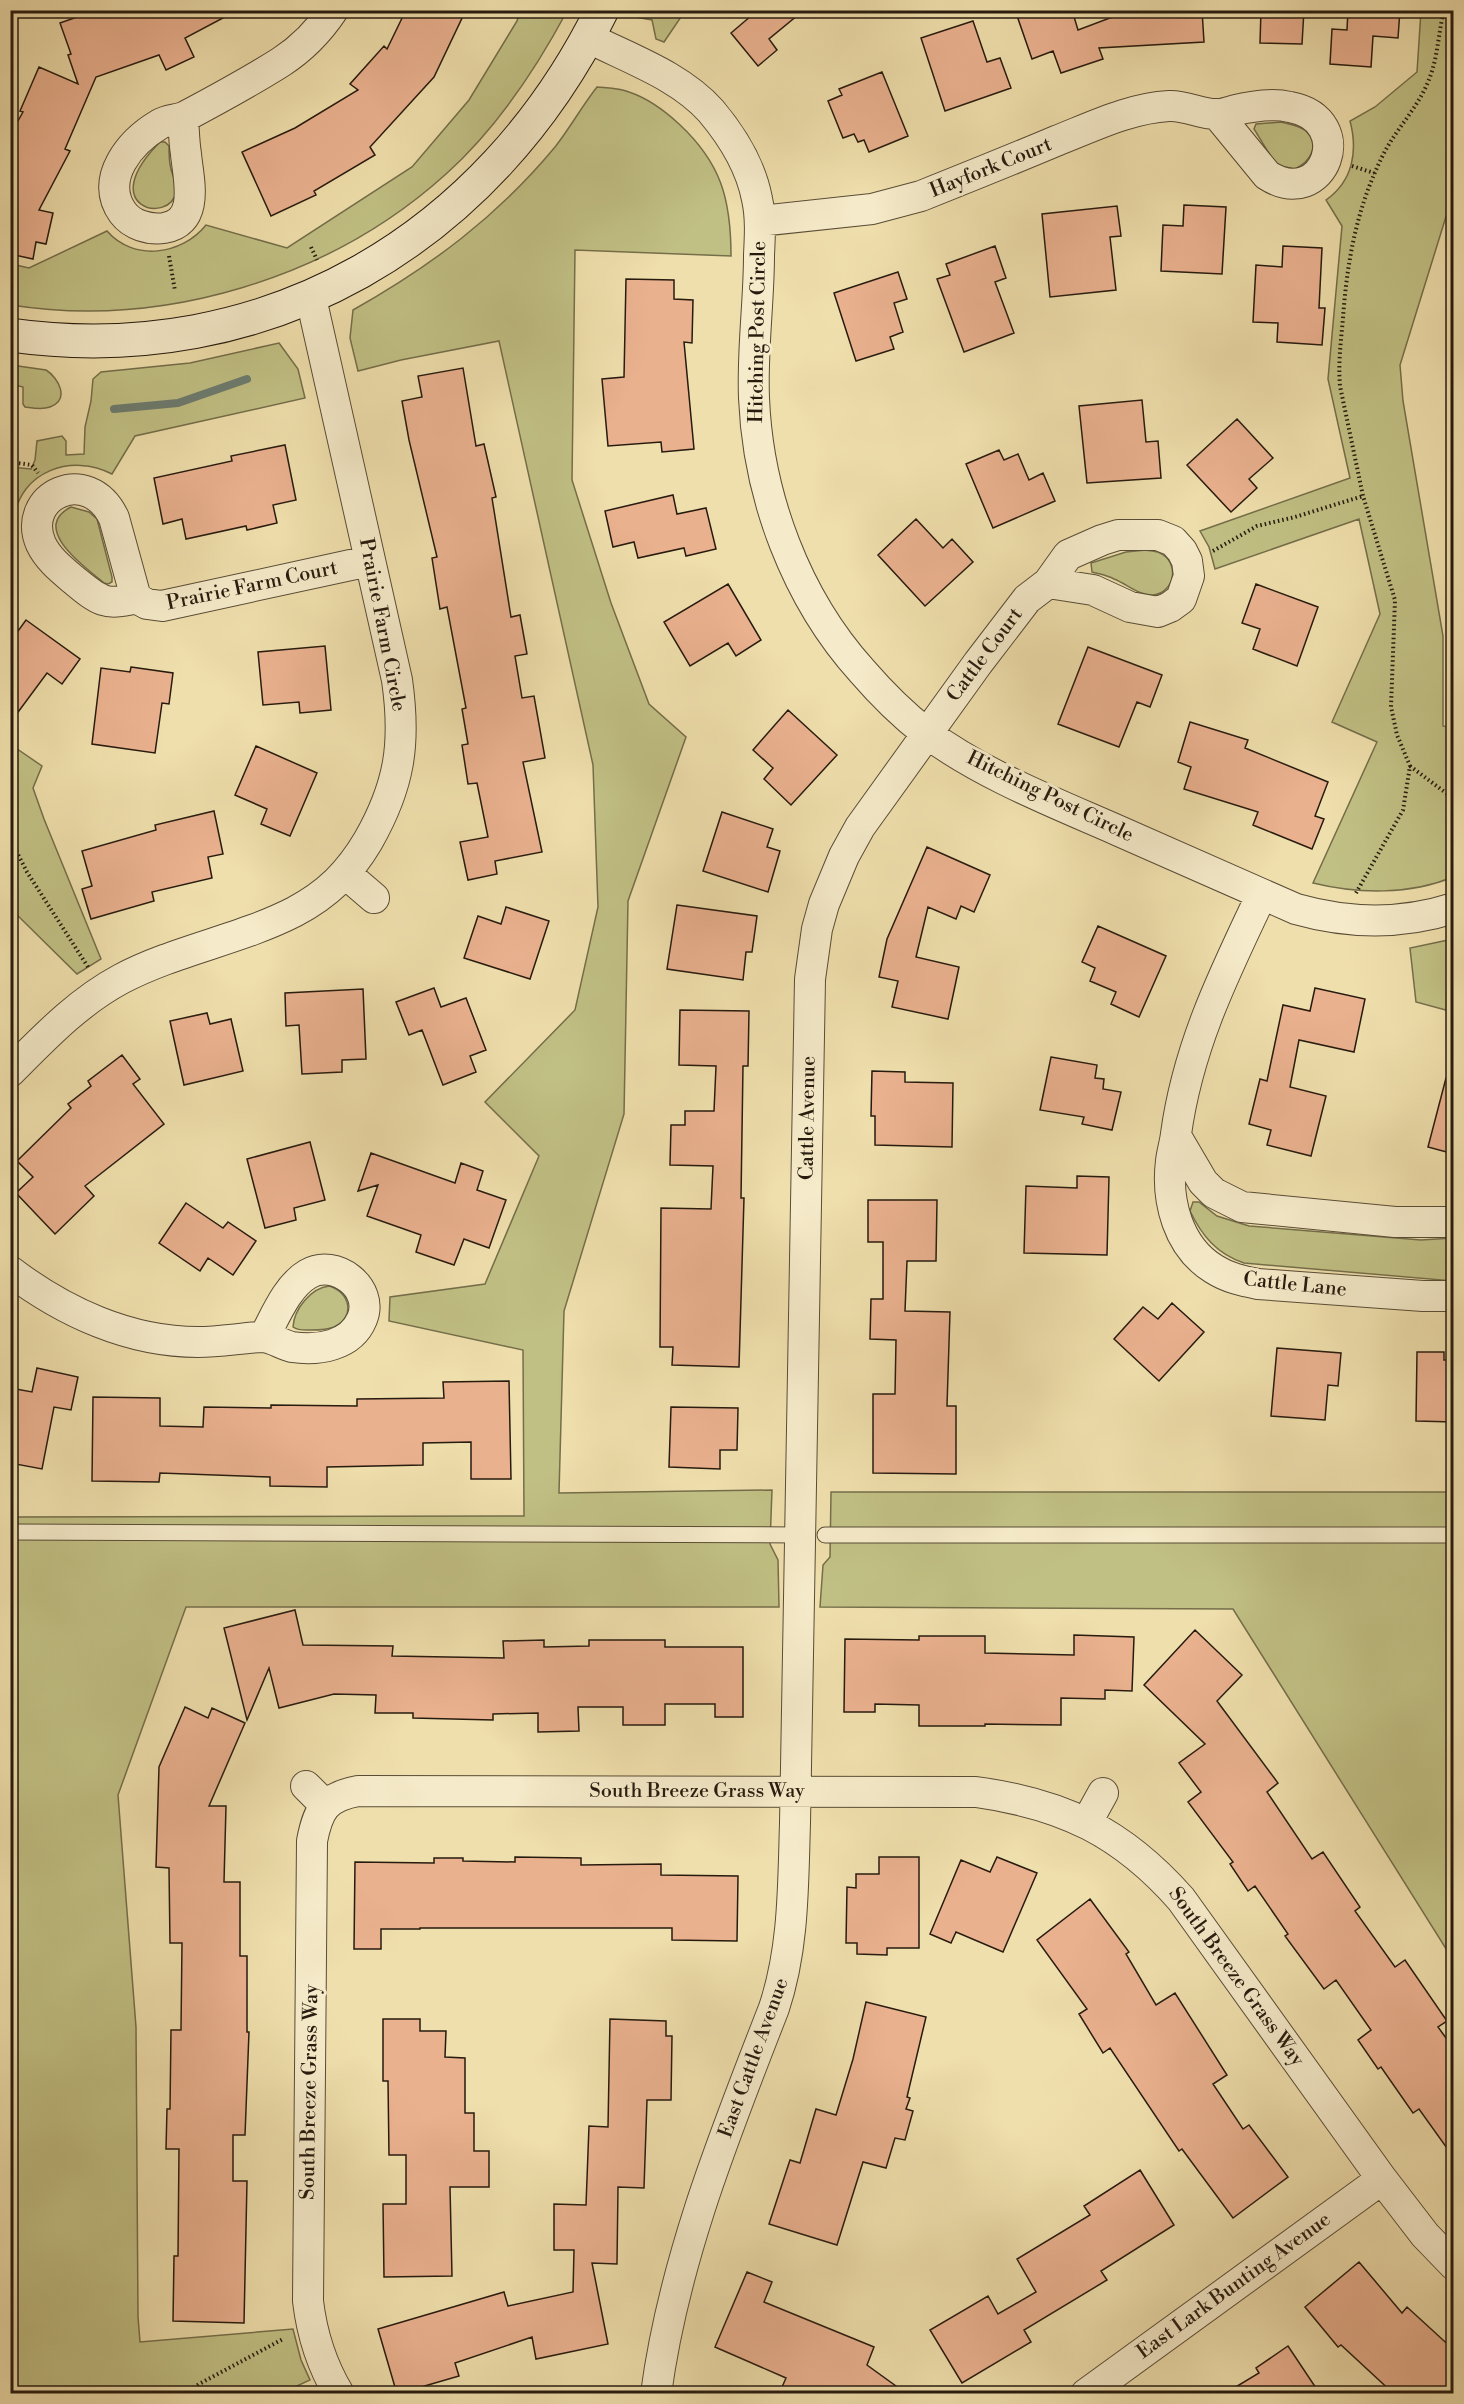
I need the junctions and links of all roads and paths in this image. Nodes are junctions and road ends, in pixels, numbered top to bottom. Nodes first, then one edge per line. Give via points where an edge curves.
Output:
1 (333, 10) edge
2 (1444, 10) edge
3 (595, 24) edge
4 (1217, 114) dead end
5 (183, 118) dead end
6 (1348, 164) dead end
7 (1374, 173) junction
8 (760, 221) junction
9 (168, 248) dead end
10 (176, 291) dead end
11 (311, 298) junction
12 (10, 335) edge
13 (10, 462) edge
14 (42, 479) dead end
15 (1363, 496) junction
16 (1209, 553) dead end
17 (369, 561) junction
18 (1048, 583) dead end
19 (136, 598) dead end
20 (927, 733) junction
21 (1410, 766) junction
22 (1454, 799) edge
23 (10, 839) edge
24 (346, 874) junction
25 (1262, 894) junction
26 (1356, 894) dead end
27 (374, 898) dead end
28 (1454, 908) edge
29 (90, 970) dead end
30 (10, 1072) edge
31 (1176, 1136) junction
32 (1454, 1222) edge
33 (10, 1271) edge
34 (1454, 1296) edge
35 (264, 1337) dead end
36 (10, 1532) edge
37 (813, 1534) junction
38 (1454, 1535) edge
39 (795, 1792) junction
40 (1103, 1793) dead end
41 (1087, 1822) junction
42 (1382, 2179) junction
43 (1454, 2265) edge
44 (283, 2339) dead end
45 (187, 2394) edge
46 (339, 2394) edge
47 (656, 2394) edge
48 (1086, 2394) edge

1 - 5 street via 301,47 281,62
2 - 7 path via 1428,81
3 - 8 street, Hitching Post Circle via 708,108 738,148 757,196
3 - 11 street via 529,129 478,183 397,249
4 - 8 street, Hayfork Court via 1169,106 1136,112 896,204
6 - 7 path
7 - 15 path via 1354,229 1349,257 1339,369
8 - 20 street, Hitching Post Circle via 754,394 770,498 795,566 823,619 860,669
9 - 10 path
11 - 12 street via 253,318 161,337 78,340
11 - 17 street, Prairie Farm Circle
13 - 14 path via 32,465
15 - 16 path via 1257,526
15 - 21 path via 1395,600 1391,707
17 - 19 street, Prairie Farm Court via 173,605 147,604
17 - 24 street, Prairie Farm Circle via 397,680 399,761 389,802
18 - 20 street, Cattle Court via 1028,599
20 - 25 street, Hitching Post Circle via 994,774
20 - 37 street, Cattle Avenue via 888,785 844,856 817,929 810,979
21 - 22 path
21 - 26 path via 1403,810
23 - 29 path
24 - 27 street
24 - 30 street, Prairie Farm Circle via 293,913 162,960 106,988 58,1023
25 - 28 street, Hitching Post Circle via 1296,909 1337,920 1384,921
25 - 31 street, Cattle Lane via 1197,1041 1182,1091
31 - 32 street via 1203,1182 1214,1193 1242,1207 1384,1221
31 - 34 street, Cattle Lane via 1171,1162 1172,1207 1188,1243 1215,1270 1258,1284
33 - 35 street via 69,1308 129,1332 196,1342
36 - 37 lane
37 - 38 lane
37 - 39 street, East Cattle Avenue
39 - 41 street, South Breeze Grass Way via 976,1792 1032,1803
39 - 46 street, South Breeze Grass Way via 369,1790 335,1797 315,1796 318,1816 312,1841 308,2301 321,2360
39 - 47 street, East Cattle Avenue via 792,1920 785,1974 676,2283
40 - 41 street
41 - 42 street, South Breeze Grass Way via 1140,1859 1181,1899
42 - 43 street, South Breeze Grass Way
42 - 48 street, East Lark Bunting Avenue
44 - 45 path

